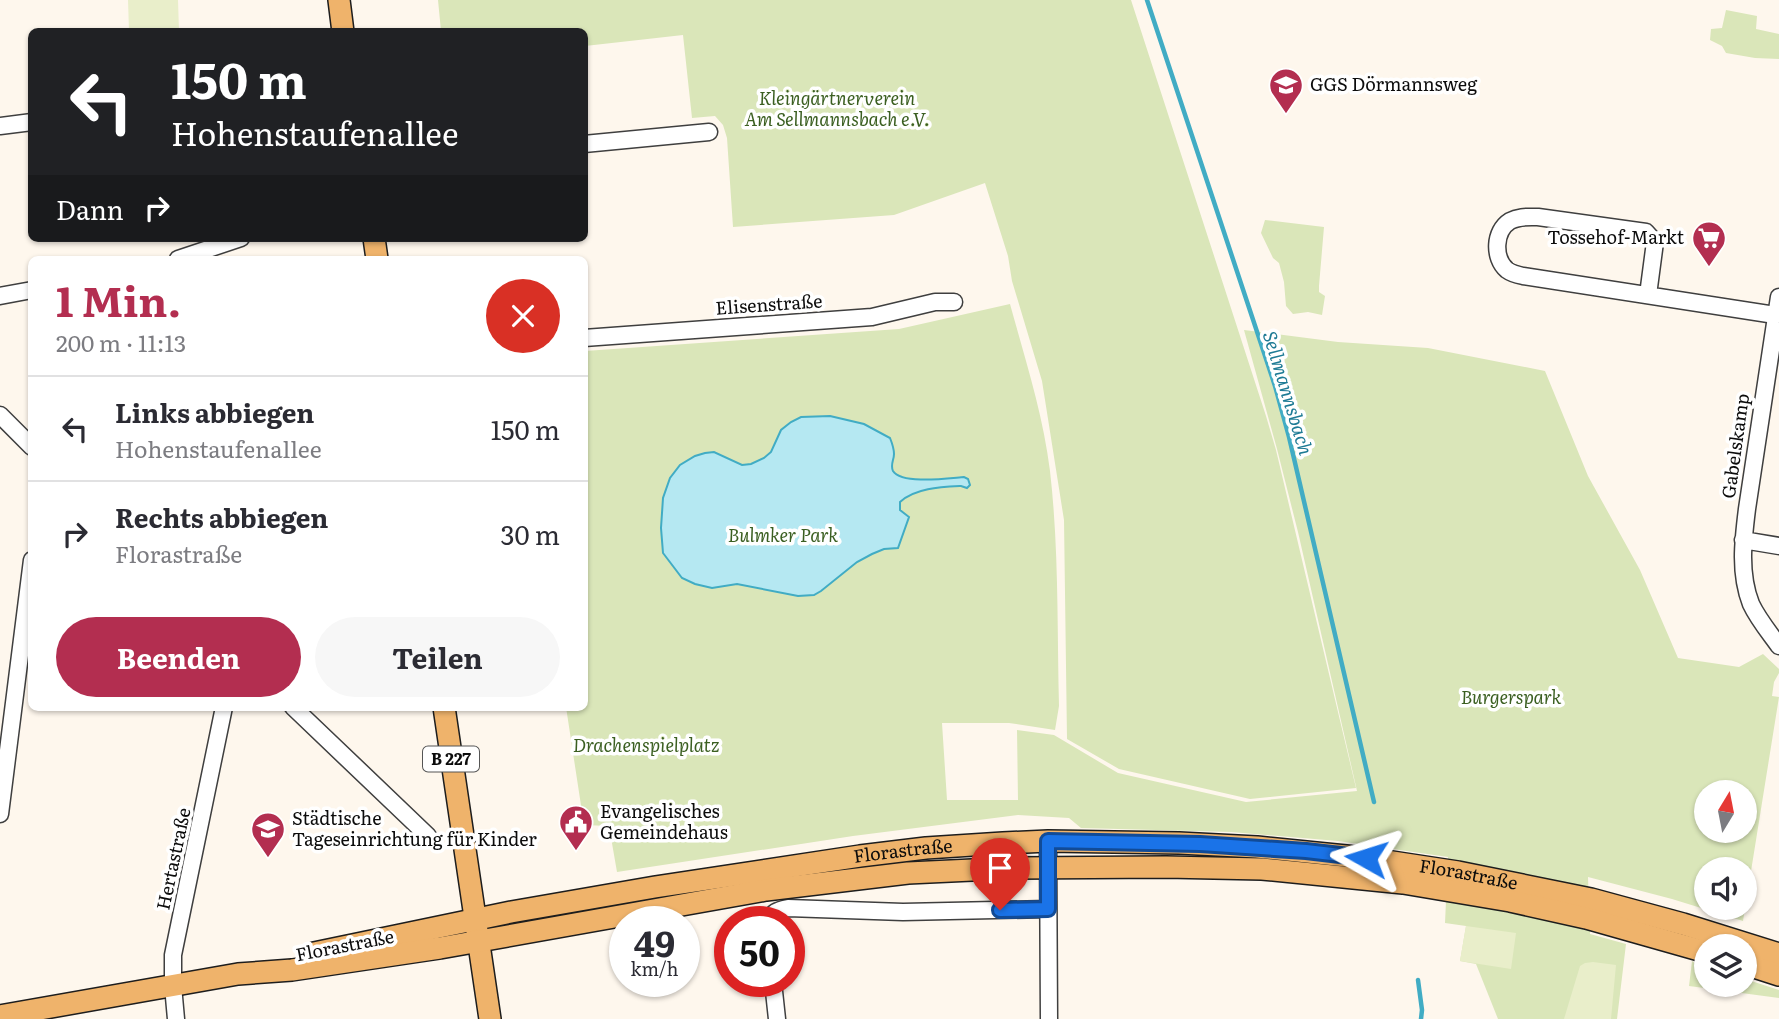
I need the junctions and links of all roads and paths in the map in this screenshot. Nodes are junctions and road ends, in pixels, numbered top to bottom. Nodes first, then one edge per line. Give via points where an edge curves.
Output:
1 (339, 0) edge
2 (342, 28) edge
3 (28, 122) edge
4 (0, 126) edge
5 (709, 132) dead end
6 (588, 144) edge
7 (229, 242) edge
8 (187, 256) edge
9 (28, 291) edge
10 (1647, 295) junction
11 (0, 296) edge
12 (1779, 297) edge
13 (954, 302) dead end
14 (1775, 315) junction
15 (588, 338) edge
16 (1774, 359) edge
17 (0, 415) edge
18 (28, 443) edge
19 (1743, 540) junction
20 (1779, 546) edge
21 (28, 581) edge
22 (1779, 646) edge
23 (7, 692) edge
24 (223, 711) edge
25 (297, 711) edge
26 (445, 711) edge
27 (0, 814) edge
28 (428, 836) dead end
29 (1048, 841) junction
30 (1048, 868) junction
31 (805, 909) edge
32 (1048, 909) junction
33 (475, 919) junction
34 (478, 941) junction
35 (1694, 949) edge
36 (1779, 954) edge
37 (1757, 968) edge
38 (238, 974) junction
39 (1779, 975) edge
40 (173, 986) junction
41 (775, 997) edge
42 (0, 1016) edge
43 (176, 1019) edge
44 (489, 1019) edge
45 (777, 1019) edge
46 (1049, 1019) edge

1 - 2 main road
3 - 4 street
5 - 6 street
7 - 8 street
9 - 11 street
10 - 10 street via 1508,271 1500,262 1499,234 1507,222 1521,217 1646,232 1655,242
10 - 14 street
12 - 14 street, Gabelskamp
13 - 15 street, Elisenstraße via 934,302 872,317
14 - 16 street, Gabelskamp
16 - 19 street, Gabelskamp
17 - 18 street
19 - 20 street
19 - 22 street, Gabelskamp via 1751,603
21 - 23 street
23 - 27 street
24 - 40 street, Hertastraße via 173,956
25 - 28 street
26 - 33 main road, B 227
29 - 30 street
29 - 33 main road, Florastraße via 860,856
29 - 36 main road, Florastraße via 1257,847 1445,870 1591,899
30 - 32 street
30 - 34 main road, Florastraße via 908,873 766,890
30 - 35 main road, Florastraße via 1262,869 1403,883 1586,918
31 - 32 street
32 - 46 street
33 - 34 main road, B 227
33 - 38 main road, Florastraße via 272,961
34 - 38 main road, Florastraße
34 - 44 main road, B 227
37 - 39 main road
38 - 40 main road, Florastraße
40 - 42 main road, Florastraße
40 - 43 street, Hertastraße
41 - 45 street

